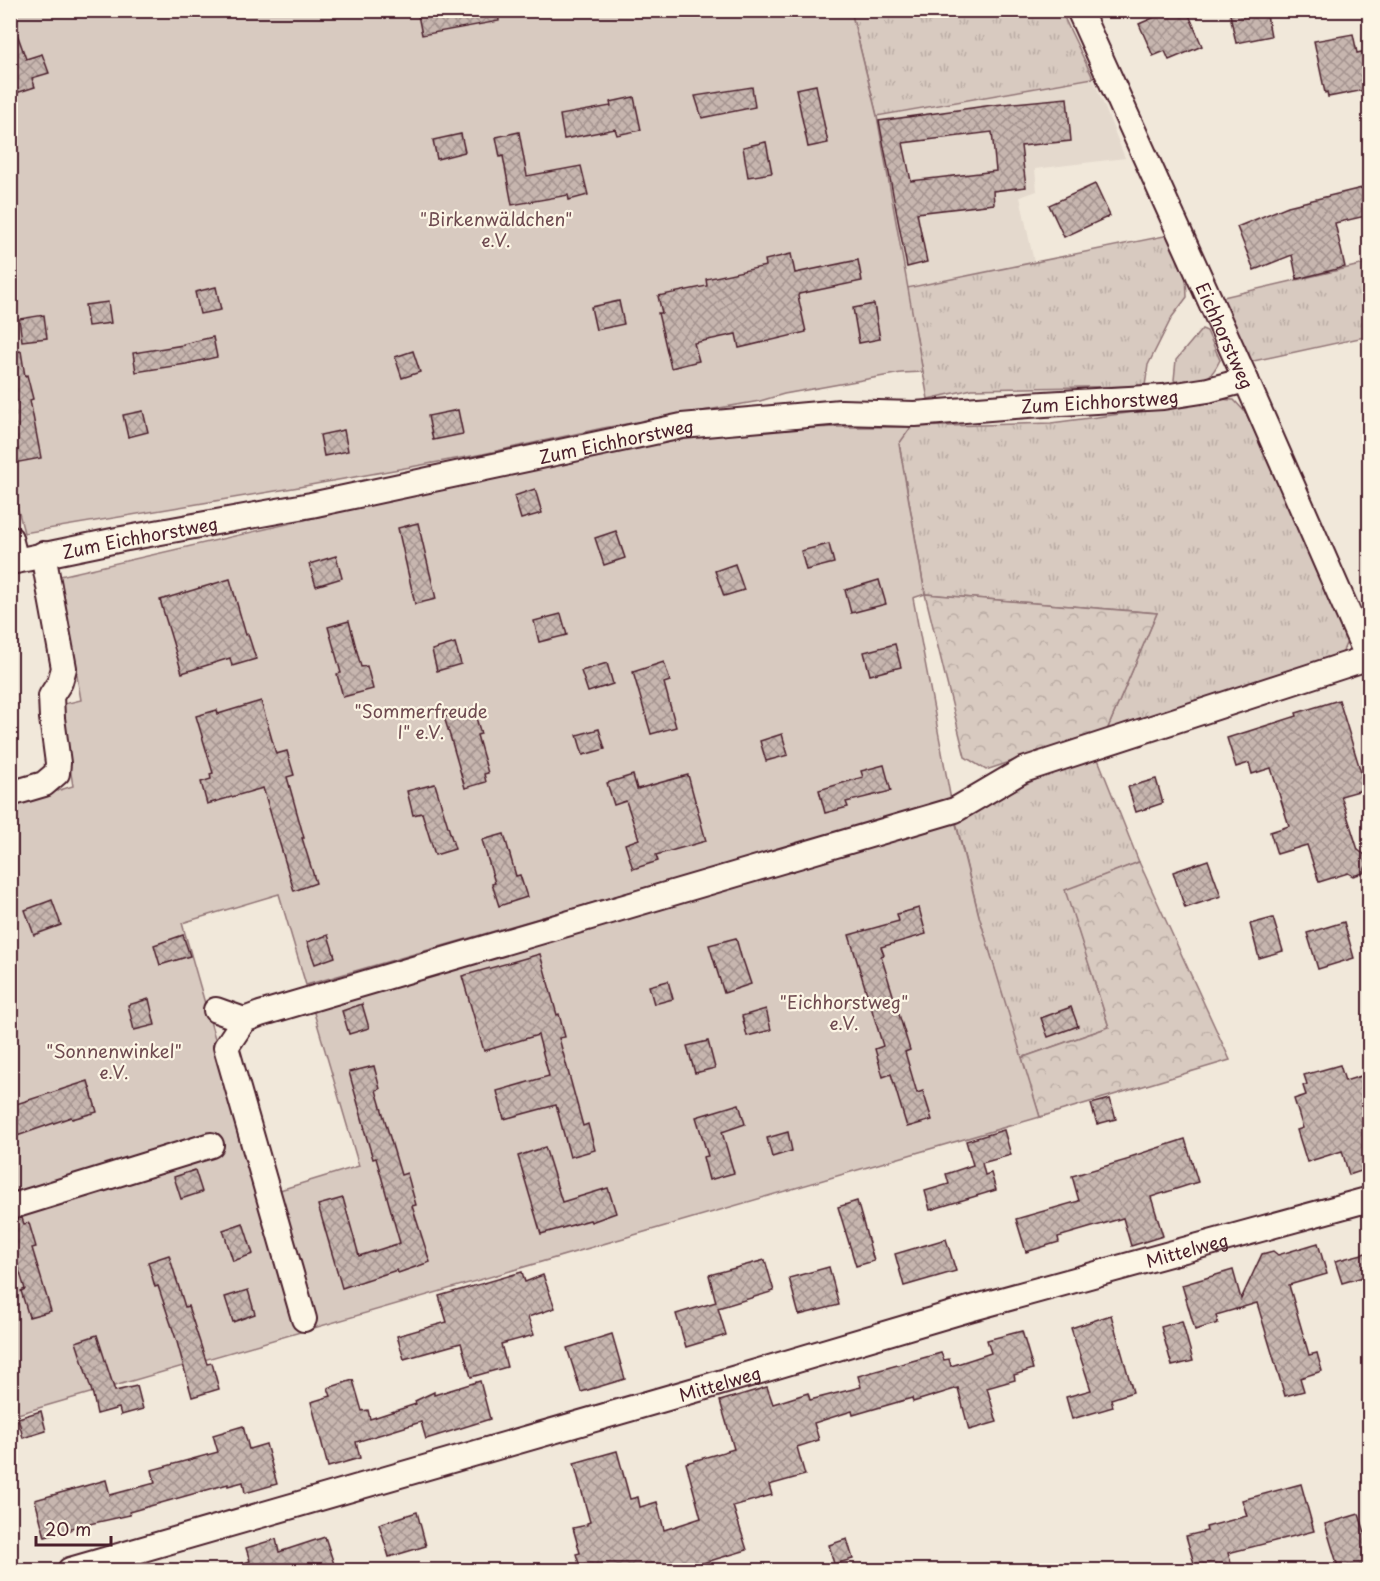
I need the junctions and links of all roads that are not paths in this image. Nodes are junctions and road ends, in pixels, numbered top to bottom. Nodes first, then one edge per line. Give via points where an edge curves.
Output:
1 (1079, 10) edge
2 (1246, 380) junction
3 (10, 538) edge
4 (43, 554) junction
5 (1368, 661) edge
6 (10, 794) edge
7 (216, 1010) dead end
8 (244, 1020) junction
9 (211, 1145) dead end
10 (1370, 1198) edge
11 (10, 1207) edge
12 (304, 1319) dead end
13 (70, 1570) edge

1 - 2 street, Eichhorstweg
2 - 4 street, Zum Eichhorstweg via 1163,397 915,414 841,412 682,426 311,505
2 - 5 street, Eichhorstweg
3 - 4 street, Zum Eichhorstweg via 16,561
4 - 6 street via 64,668 51,696 57,773 44,784
5 - 8 street via 1023,770 955,810
7 - 8 street
8 - 12 street via 226,1047
9 - 11 street
10 - 13 street, Mittelweg via 969,1309

